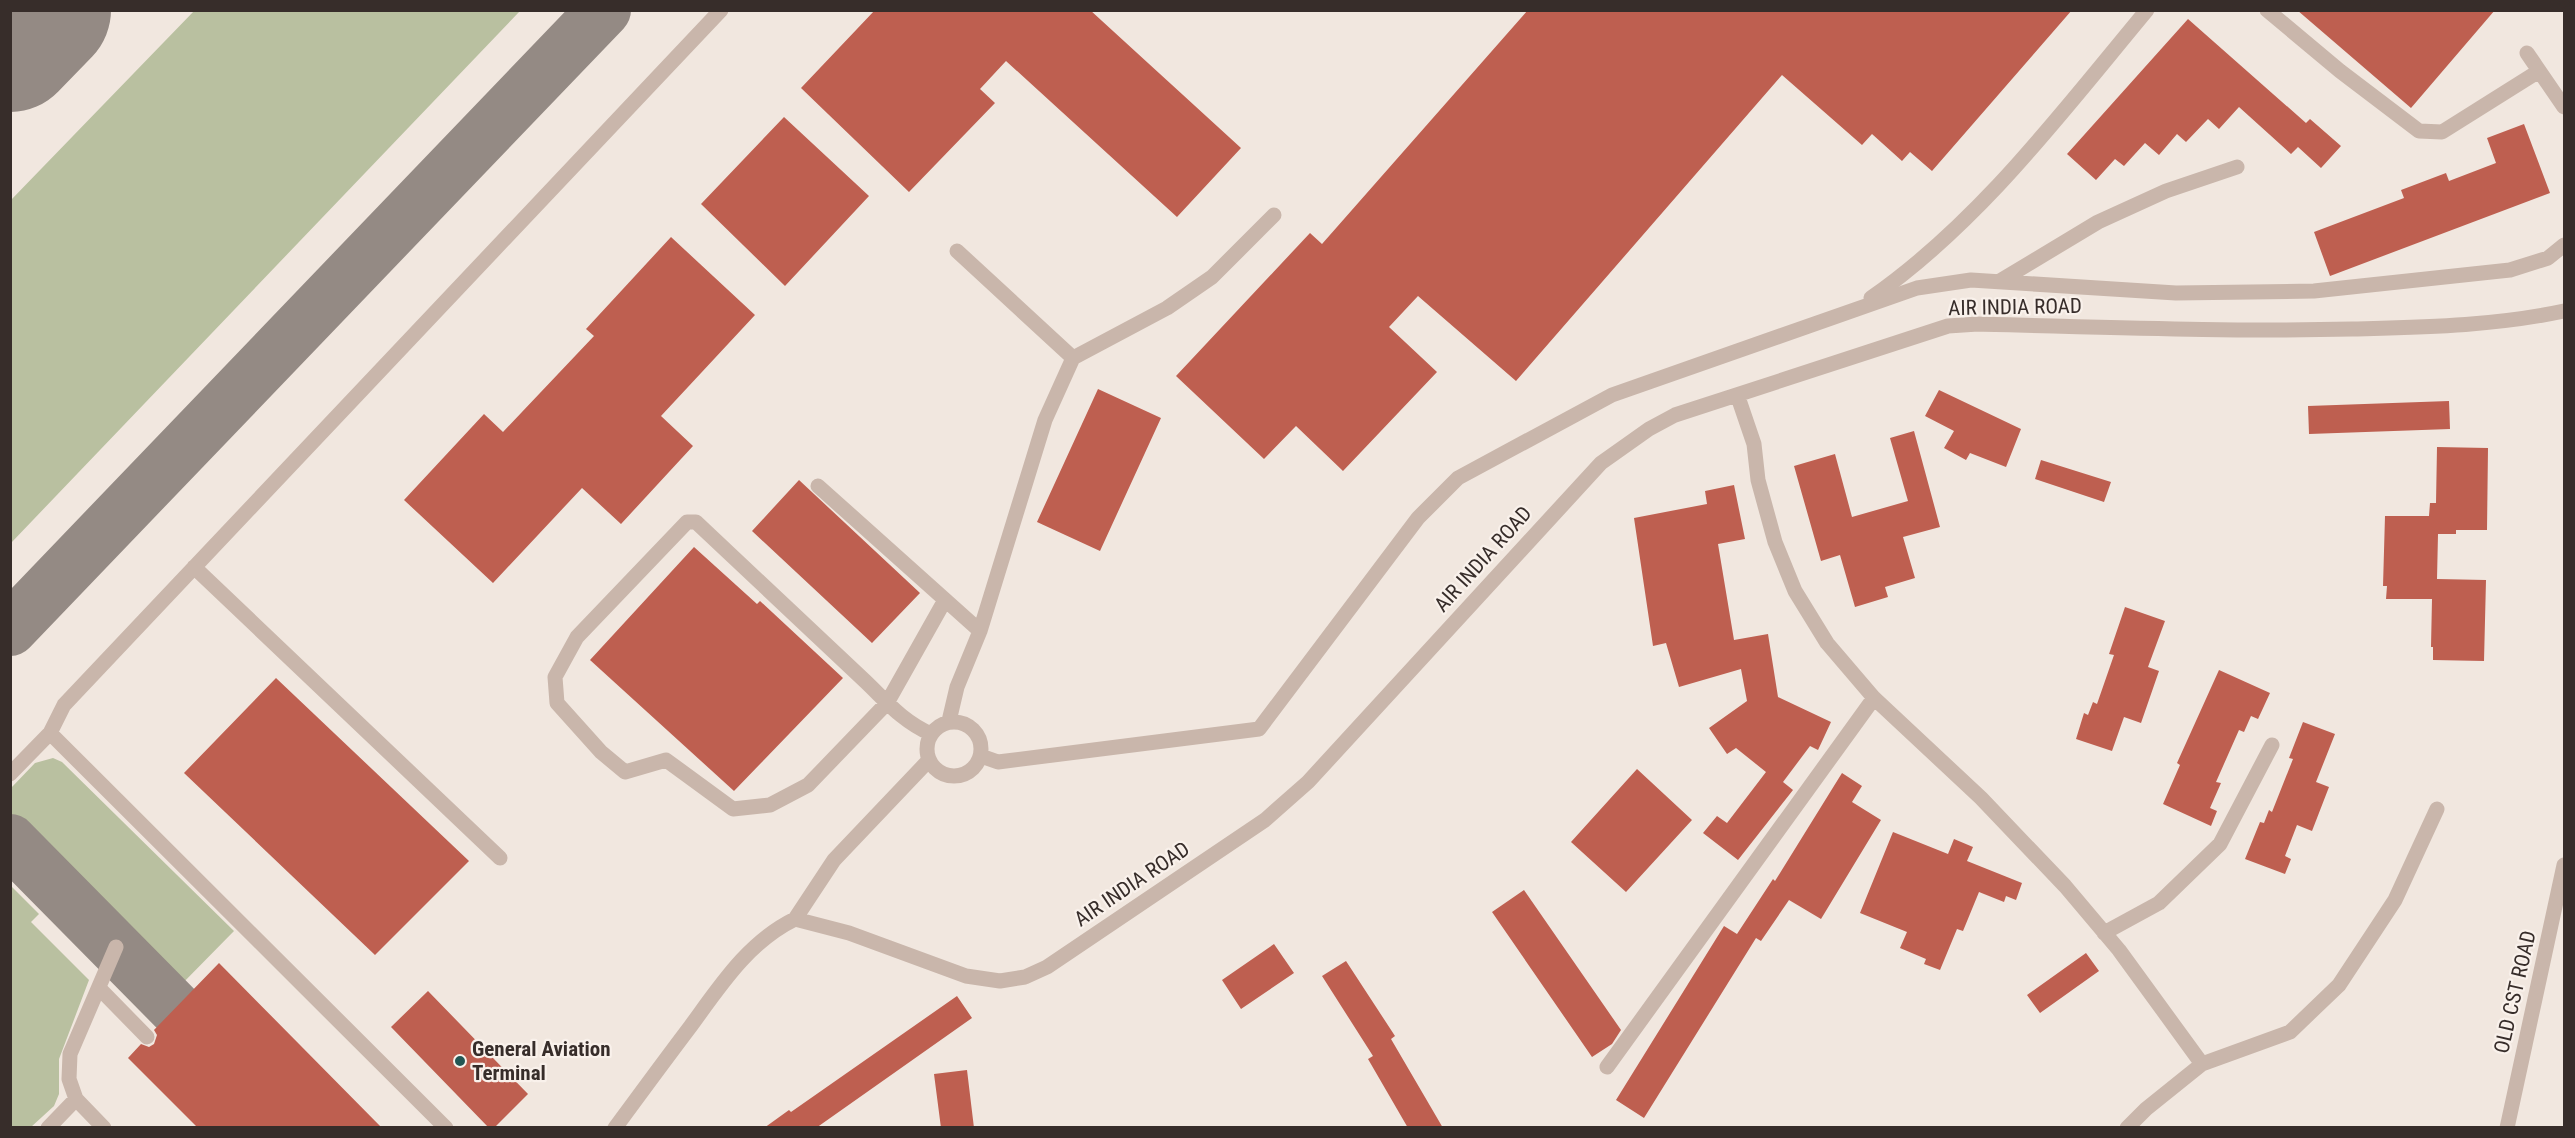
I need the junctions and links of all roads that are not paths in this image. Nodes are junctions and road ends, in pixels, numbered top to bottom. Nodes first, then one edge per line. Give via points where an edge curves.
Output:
1 (721, 10) edge
2 (2147, 10) edge
3 (2267, 10) edge
4 (2527, 53) dead end
5 (2539, 71) junction
6 (2565, 107) edge
7 (2237, 167) dead end
8 (1274, 215) dead end
9 (2565, 245) edge
10 (957, 251) dead end
11 (2000, 281) junction
12 (1853, 310) junction
13 (2565, 311) edge
14 (1073, 358) junction
15 (1738, 397) junction
16 (818, 486) dead end
17 (194, 567) junction
18 (945, 600) junction
19 (980, 631) junction
20 (1874, 698) junction
21 (887, 703) junction
22 (949, 722) junction
23 (50, 733) junction
24 (931, 734) junction
25 (2272, 745) dead end
26 (981, 756) junction
27 (929, 760) junction
28 (10, 774) edge
29 (2437, 809) dead end
30 (500, 858) dead end
31 (2565, 866) edge
32 (795, 919) junction
33 (2104, 933) junction
34 (116, 947) dead end
35 (99, 988) junction
36 (147, 1037) dead end
37 (2202, 1064) junction
38 (1607, 1067) dead end
39 (76, 1099) junction
40 (446, 1127) edge
41 (48, 1128) edge
42 (104, 1128) edge
43 (615, 1128) edge
44 (2127, 1128) edge
45 (2507, 1128) edge

1 - 17 street
2 - 12 street via 2013,170 1904,275
3 - 5 street via 2419,131 2442,132
4 - 5 street
5 - 6 street
7 - 11 street via 2166,191 2098,222
8 - 14 street via 1212,277 1167,308
9 - 11 street via 2548,258 2510,270 2313,291 2176,293
10 - 14 street
11 - 12 street via 1971,280 1917,288
12 - 26 street via 1612,395 1458,478 1418,518 1259,729 998,762
13 - 15 street, AIR INDIA ROAD via 2514,321 2419,327 2235,331 1948,326
14 - 19 street via 1045,420
15 - 20 street via 1754,444 1758,480 1774,542 1795,591 1827,643
15 - 32 street, AIR INDIA ROAD via 1675,415 1601,463 1308,782 1265,820 1047,967 1025,977 1000,981 966,976 849,933
16 - 18 street
17 - 23 street via 64,705
17 - 30 street
18 - 19 street
18 - 21 street
19 - 22 street via 957,687
20 - 33 street via 1981,798
20 - 38 street
21 - 21 street via 696,522 687,522 577,637 555,677 557,703 601,752 625,772 666,760 733,809 770,805 808,785
21 - 24 street via 908,723
22 - 24 street
22 - 26 street via 961,722 975,730 982,746
23 - 28 street
23 - 40 street
24 - 27 street via 926,745
25 - 33 street via 2220,844 2159,903
26 - 27 street via 969,772 955,776 935,769
27 - 32 street via 834,860
29 - 37 street via 2396,900 2339,985 2290,1032
31 - 45 street, OLD CST ROAD
32 - 43 street via 761,940 734,968
33 - 37 street
34 - 35 street
35 - 36 street
35 - 39 street via 70,1054 69,1079
37 - 44 street
39 - 41 street
39 - 42 street

